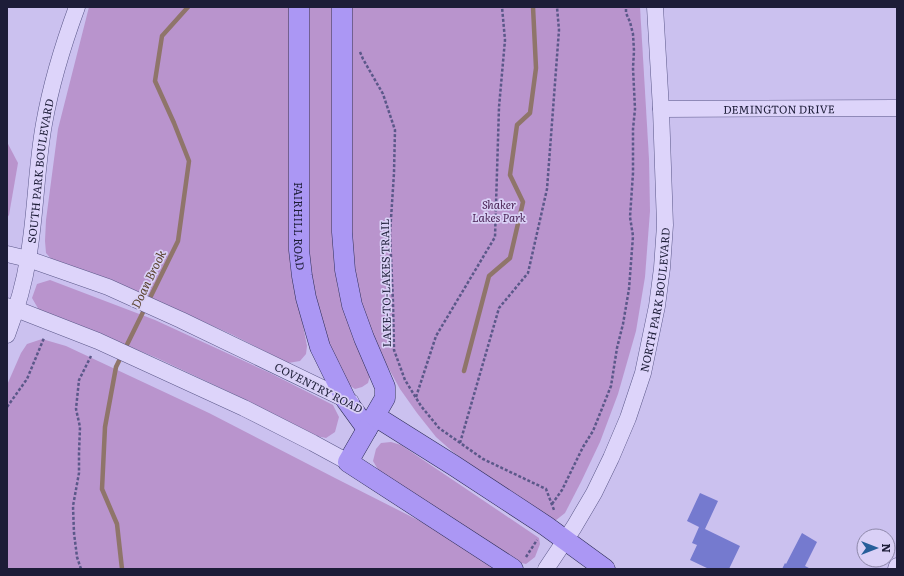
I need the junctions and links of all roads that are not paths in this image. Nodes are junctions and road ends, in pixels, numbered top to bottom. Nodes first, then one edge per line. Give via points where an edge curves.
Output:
1 (76, 7) edge
2 (299, 7) edge
3 (342, 7) edge
4 (654, 7) edge
5 (897, 108) edge
6 (661, 109) junction
7 (7, 254) edge
8 (28, 260) junction
9 (12, 308) edge
10 (7, 335) edge
11 (346, 400) junction
12 (371, 422) junction
13 (348, 462) junction
14 (565, 540) junction
15 (518, 566) edge
16 (546, 569) edge
17 (605, 569) edge

1 - 8 street, SOUTH PARK BOULEVARD via 55,73 44,124
2 - 11 main road, FAIRHILL ROAD via 299,250 302,276 320,347
3 - 12 main road via 342,232 345,270 352,305 385,387 385,398
4 - 6 street, NORTH PARK BOULEVARD
5 - 6 street, DEMINGTON DRIVE
6 - 14 street, NORTH PARK BOULEVARD via 665,225 657,306 643,373 611,458 594,493
7 - 8 street, COVENTRY ROAD
8 - 9 street, SOUTH PARK BOULEVARD
8 - 11 street, COVENTRY ROAD via 108,287
9 - 10 street, SOUTH PARK BOULEVARD
9 - 13 street via 94,348 152,366 244,408
11 - 12 main road, FAIRHILL ROAD
12 - 13 main road
12 - 14 main road, COVENTRY ROAD via 453,465
13 - 15 main road
14 - 16 street, NORTH PARK BOULEVARD
14 - 17 main road, COVENTRY ROAD

